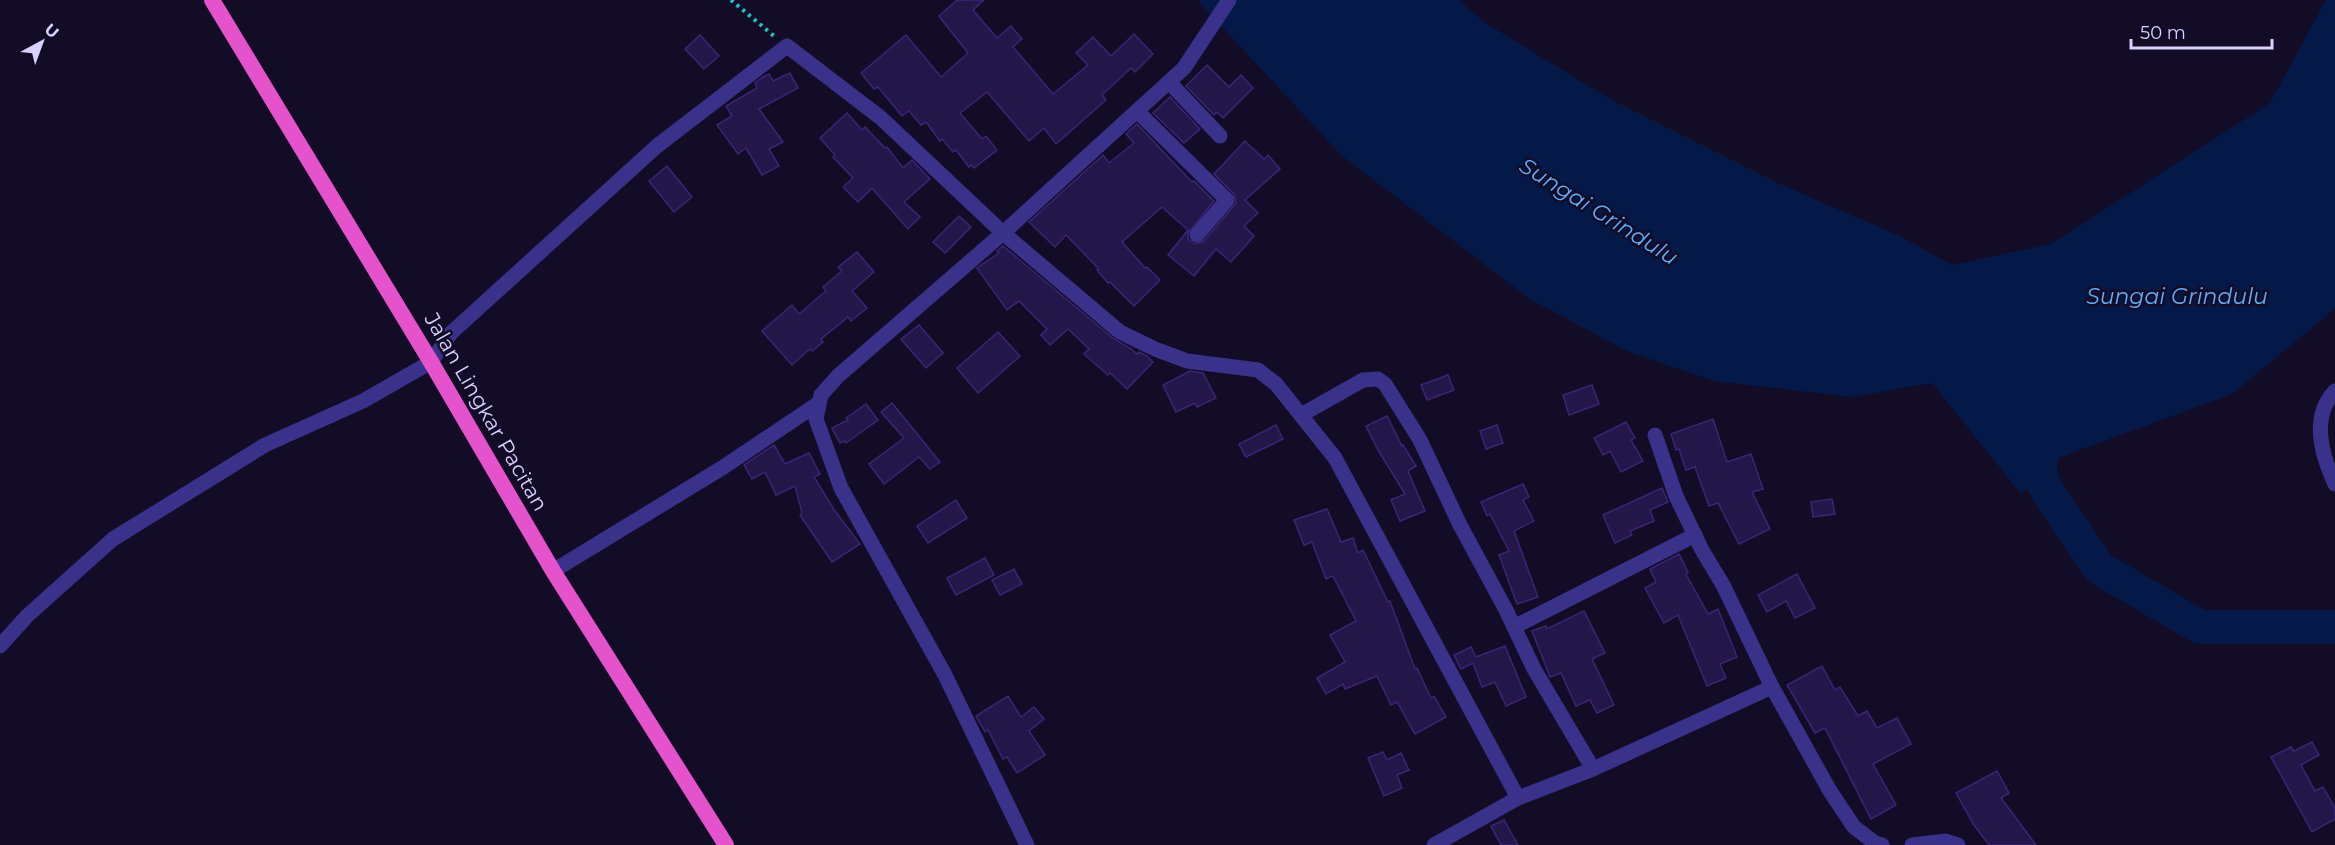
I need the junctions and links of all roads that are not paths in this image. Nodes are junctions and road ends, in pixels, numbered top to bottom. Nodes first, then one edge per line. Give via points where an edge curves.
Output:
1 (212, 0) edge
2 (1229, 0) edge
3 (1168, 82) junction
4 (1137, 111) junction
5 (1220, 136) dead end
6 (1003, 233) junction
7 (1197, 235) dead end
8 (431, 362) junction
9 (2335, 391) edge
10 (819, 403) junction
11 (1301, 416) junction
12 (1655, 435) dead end
13 (2330, 464) edge
14 (2335, 484) edge
15 (1695, 535) junction
16 (553, 571) junction
17 (1514, 627) junction
18 (0, 646) edge
19 (1772, 687) junction
20 (1593, 769) junction
21 (1518, 798) junction
22 (726, 845) edge
23 (1027, 845) edge
24 (1434, 845) edge
25 (1882, 845) edge
26 (1912, 845) edge
27 (1958, 845) edge

1 - 8 highway, Jalan Lingkar Pacitan
2 - 3 street via 1184,68
3 - 4 street
3 - 5 street
4 - 6 street
4 - 7 street via 1227,200
6 - 8 street via 882,118 787,46 657,146 451,333
6 - 10 street via 838,376
6 - 11 street via 1120,332 1187,361 1258,370 1276,384
8 - 16 highway, Jalan Lingkar Pacitan
8 - 18 street via 363,401 265,445 113,538 27,616
9 - 13 street via 2319,425
10 - 16 street via 722,468
10 - 23 street via 816,419 841,489 945,675
11 - 17 street via 1363,380 1378,379 1385,384 1420,440
11 - 21 street via 1335,458
12 - 15 street via 1676,496
13 - 14 street
15 - 17 street
15 - 19 street
16 - 22 highway, Jalan Lingkar Pacitan
17 - 20 street
19 - 20 street
19 - 25 street via 1854,827
20 - 21 street
21 - 24 street
26 - 27 street via 1946,841

